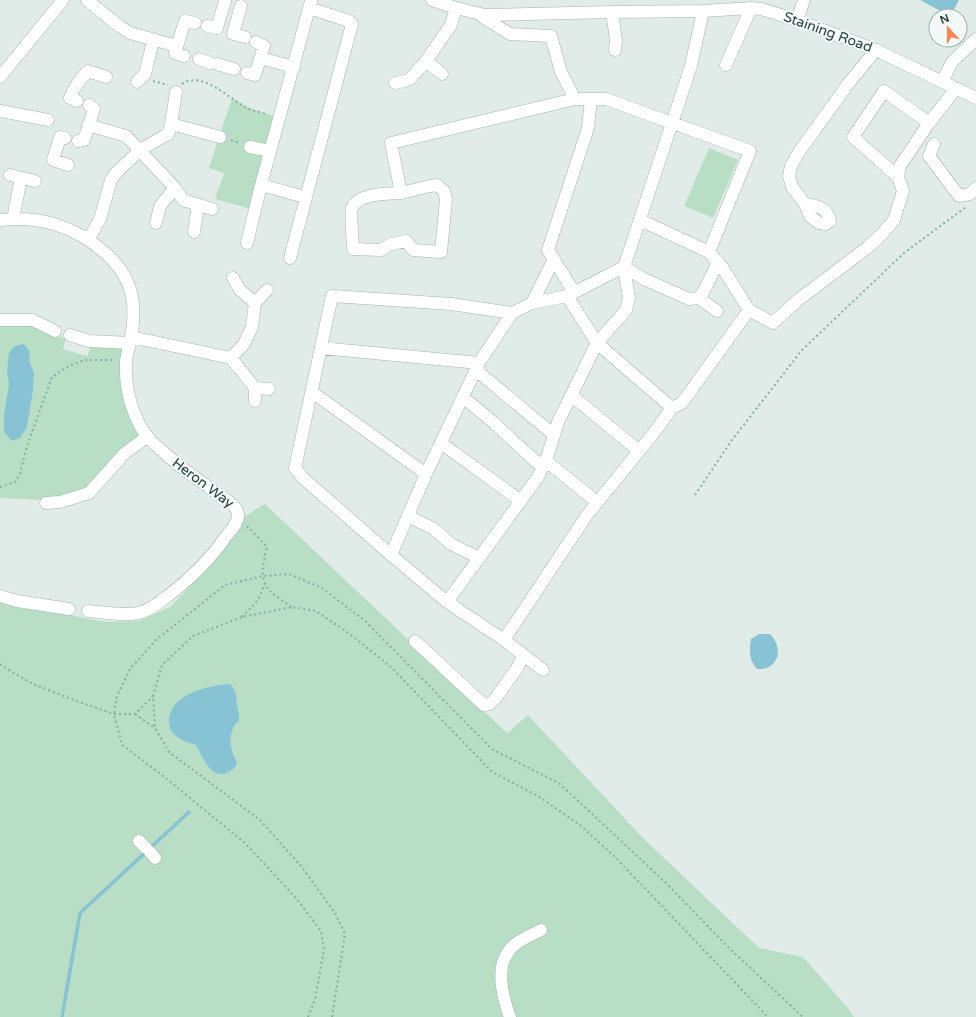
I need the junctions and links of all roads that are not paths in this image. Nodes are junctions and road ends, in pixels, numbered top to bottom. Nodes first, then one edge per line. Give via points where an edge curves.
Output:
1 (63, 0) edge
2 (87, 0) edge
3 (432, 0) edge
4 (804, 0) edge
5 (225, 1) edge
6 (310, 4) edge
7 (241, 6) dead end
8 (456, 8) junction
9 (751, 8) junction
10 (703, 11) junction
11 (612, 12) junction
12 (478, 14) junction
13 (797, 20) junction
14 (976, 39) edge
15 (153, 41) junction
16 (615, 50) dead end
17 (876, 50) junction
18 (260, 58) junction
19 (426, 61) junction
20 (209, 62) dead end
21 (726, 65) dead end
22 (294, 67) junction
23 (234, 69) dead end
24 (247, 73) dead end
25 (442, 74) dead end
26 (0, 77) edge
27 (106, 77) dead end
28 (141, 78) road end
29 (942, 82) junction
30 (395, 83) dead end
31 (175, 88) road end
32 (955, 88) junction
33 (976, 98) edge
34 (575, 99) junction
35 (591, 99) junction
36 (76, 101) dead end
37 (89, 105) dead end
38 (0, 111) edge
39 (48, 120) dead end
40 (673, 123) junction
41 (171, 124) junction
42 (929, 124) junction
43 (88, 125) junction
44 (220, 137) road end
45 (65, 138) dead end
46 (78, 141) dead end
47 (934, 144) dead end
48 (250, 147) road end
49 (140, 150) junction
50 (270, 151) junction
51 (68, 165) dead end
52 (898, 177) junction
53 (35, 181) dead end
54 (261, 185) junction
55 (175, 188) junction
56 (976, 188) edge
57 (401, 193) junction
58 (305, 197) junction
59 (805, 204) dead end
60 (198, 205) junction
61 (212, 209) dead end
62 (13, 219) junction
63 (0, 220) edge
64 (640, 220) junction
65 (156, 223) dead end
66 (194, 232) dead end
67 (88, 240) junction
68 (247, 243) dead end
69 (709, 252) junction
70 (290, 258) dead end
71 (554, 259) junction
72 (718, 262) junction
73 (624, 267) junction
74 (233, 278) dead end
75 (267, 290) dead end
76 (570, 294) junction
77 (699, 298) junction
78 (256, 303) junction
79 (532, 303) junction
80 (749, 310) junction
81 (717, 311) dead end
82 (512, 313) junction
83 (0, 320) edge
84 (55, 331) dead end
85 (70, 335) dead end
86 (130, 340) junction
87 (597, 343) junction
88 (321, 348) junction
89 (232, 358) junction
90 (477, 366) junction
91 (255, 388) junction
92 (269, 389) dead end
93 (312, 392) junction
94 (571, 396) junction
95 (463, 397) junction
96 (255, 401) dead end
97 (672, 408) junction
98 (554, 435) junction
99 (147, 437) junction
100 (441, 443) junction
101 (639, 452) junction
102 (546, 461) junction
103 (426, 474) junction
104 (520, 502) junction
105 (597, 502) junction
106 (46, 503) dead end
107 (408, 516) junction
108 (391, 555) junction
109 (479, 558) junction
110 (0, 596) edge
111 (447, 602) junction
112 (69, 609) dead end
113 (88, 611) dead end
114 (504, 640) junction
115 (415, 641) dead end
116 (523, 655) junction
117 (543, 670) dead end
118 (541, 930) dead end
119 (510, 1017) edge

1 - 26 street
2 - 15 street via 119,26
3 - 8 street, Staining Road
4 - 13 street
5 - 15 street via 217,28 185,21 180,51
6 - 22 street
6 - 58 street via 357,25
7 - 18 street via 233,34 264,46
8 - 12 street, Staining Road
8 - 19 street via 450,25
9 - 10 street, Staining Road
9 - 13 street, Staining Road
9 - 21 street
10 - 11 street, Staining Road
10 - 40 street via 691,66
11 - 12 street, Staining Road
11 - 16 street
12 - 34 street via 510,34 551,36 561,72
13 - 17 street, Staining Road
14 - 29 street via 952,62
15 - 28 street
17 - 29 street, Staining Road
17 - 59 street via 848,84 791,166 789,176 792,188
18 - 22 street
18 - 24 street via 255,75
19 - 25 street
19 - 30 street via 410,79
20 - 23 street
22 - 50 street
27 - 36 street via 88,71 70,98
29 - 32 street, Staining Road
31 - 41 street
32 - 33 street, Staining Road
32 - 42 street
34 - 35 street
34 - 57 street via 392,144
35 - 40 street via 606,99
35 - 71 street via 588,128 548,250
37 - 43 street via 94,109
38 - 39 street
40 - 64 street
40 - 69 street via 750,151
41 - 44 street
41 - 49 street via 168,134
42 - 52 street via 900,166
42 - 52 street via 884,91 853,137
43 - 46 street via 84,140
43 - 49 street via 126,136
45 - 51 street via 60,137 53,160
47 - 56 street via 929,156 960,196 970,194
48 - 50 street
49 - 55 street
49 - 67 street via 115,174 100,218
50 - 54 street
52 - 80 street via 903,191 894,220 867,248 798,300 773,324
53 - 62 street via 16,176
54 - 58 street
54 - 68 street
55 - 60 street via 183,200
55 - 65 street via 160,206
57 - 57 street via 368,196 357,201 352,209 353,249 381,250 391,244 406,241 413,250 441,252 446,199 444,191 437,185
58 - 70 street
60 - 61 street
60 - 66 street
62 - 63 street, Heron Way
62 - 67 street, Heron Way via 54,224
64 - 69 street
64 - 73 street
67 - 86 street, Heron Way via 112,259 124,275 133,304
69 - 72 street
71 - 76 street
71 - 79 street
72 - 77 street
72 - 80 street
73 - 76 street
73 - 77 street via 689,299
73 - 87 street via 628,298 626,310
74 - 78 street via 240,290
75 - 78 street
76 - 79 street
76 - 87 street
77 - 81 street
78 - 89 street via 252,327 244,344
79 - 82 street
80 - 97 street via 682,403
82 - 88 street via 451,304 332,296
82 - 90 street
83 - 84 street via 33,320
85 - 86 street via 89,341
86 - 89 street
86 - 99 street, Heron Way via 126,360 129,397
87 - 94 street
87 - 97 street
88 - 90 street
88 - 93 street
89 - 91 street
90 - 95 street
90 - 98 street
91 - 92 street
91 - 96 street
93 - 103 street
93 - 108 street via 295,468 303,478
94 - 98 street
94 - 101 street
95 - 100 street
95 - 102 street via 538,463
97 - 101 street
98 - 102 street
99 - 106 street via 125,453 89,493 60,502
99 - 113 street, Heron Way via 170,459 237,508 236,524 197,572 150,609 130,614
100 - 103 street
100 - 104 street
101 - 105 street
102 - 104 street
102 - 105 street
103 - 107 street
104 - 109 street
105 - 114 street
107 - 108 street
107 - 109 street via 434,529 451,544
108 - 111 street
109 - 111 street
110 - 112 street
111 - 114 street
114 - 116 street
115 - 116 street via 484,705 495,699 518,667
116 - 117 street
118 - 119 street via 508,951 501,965 501,978

